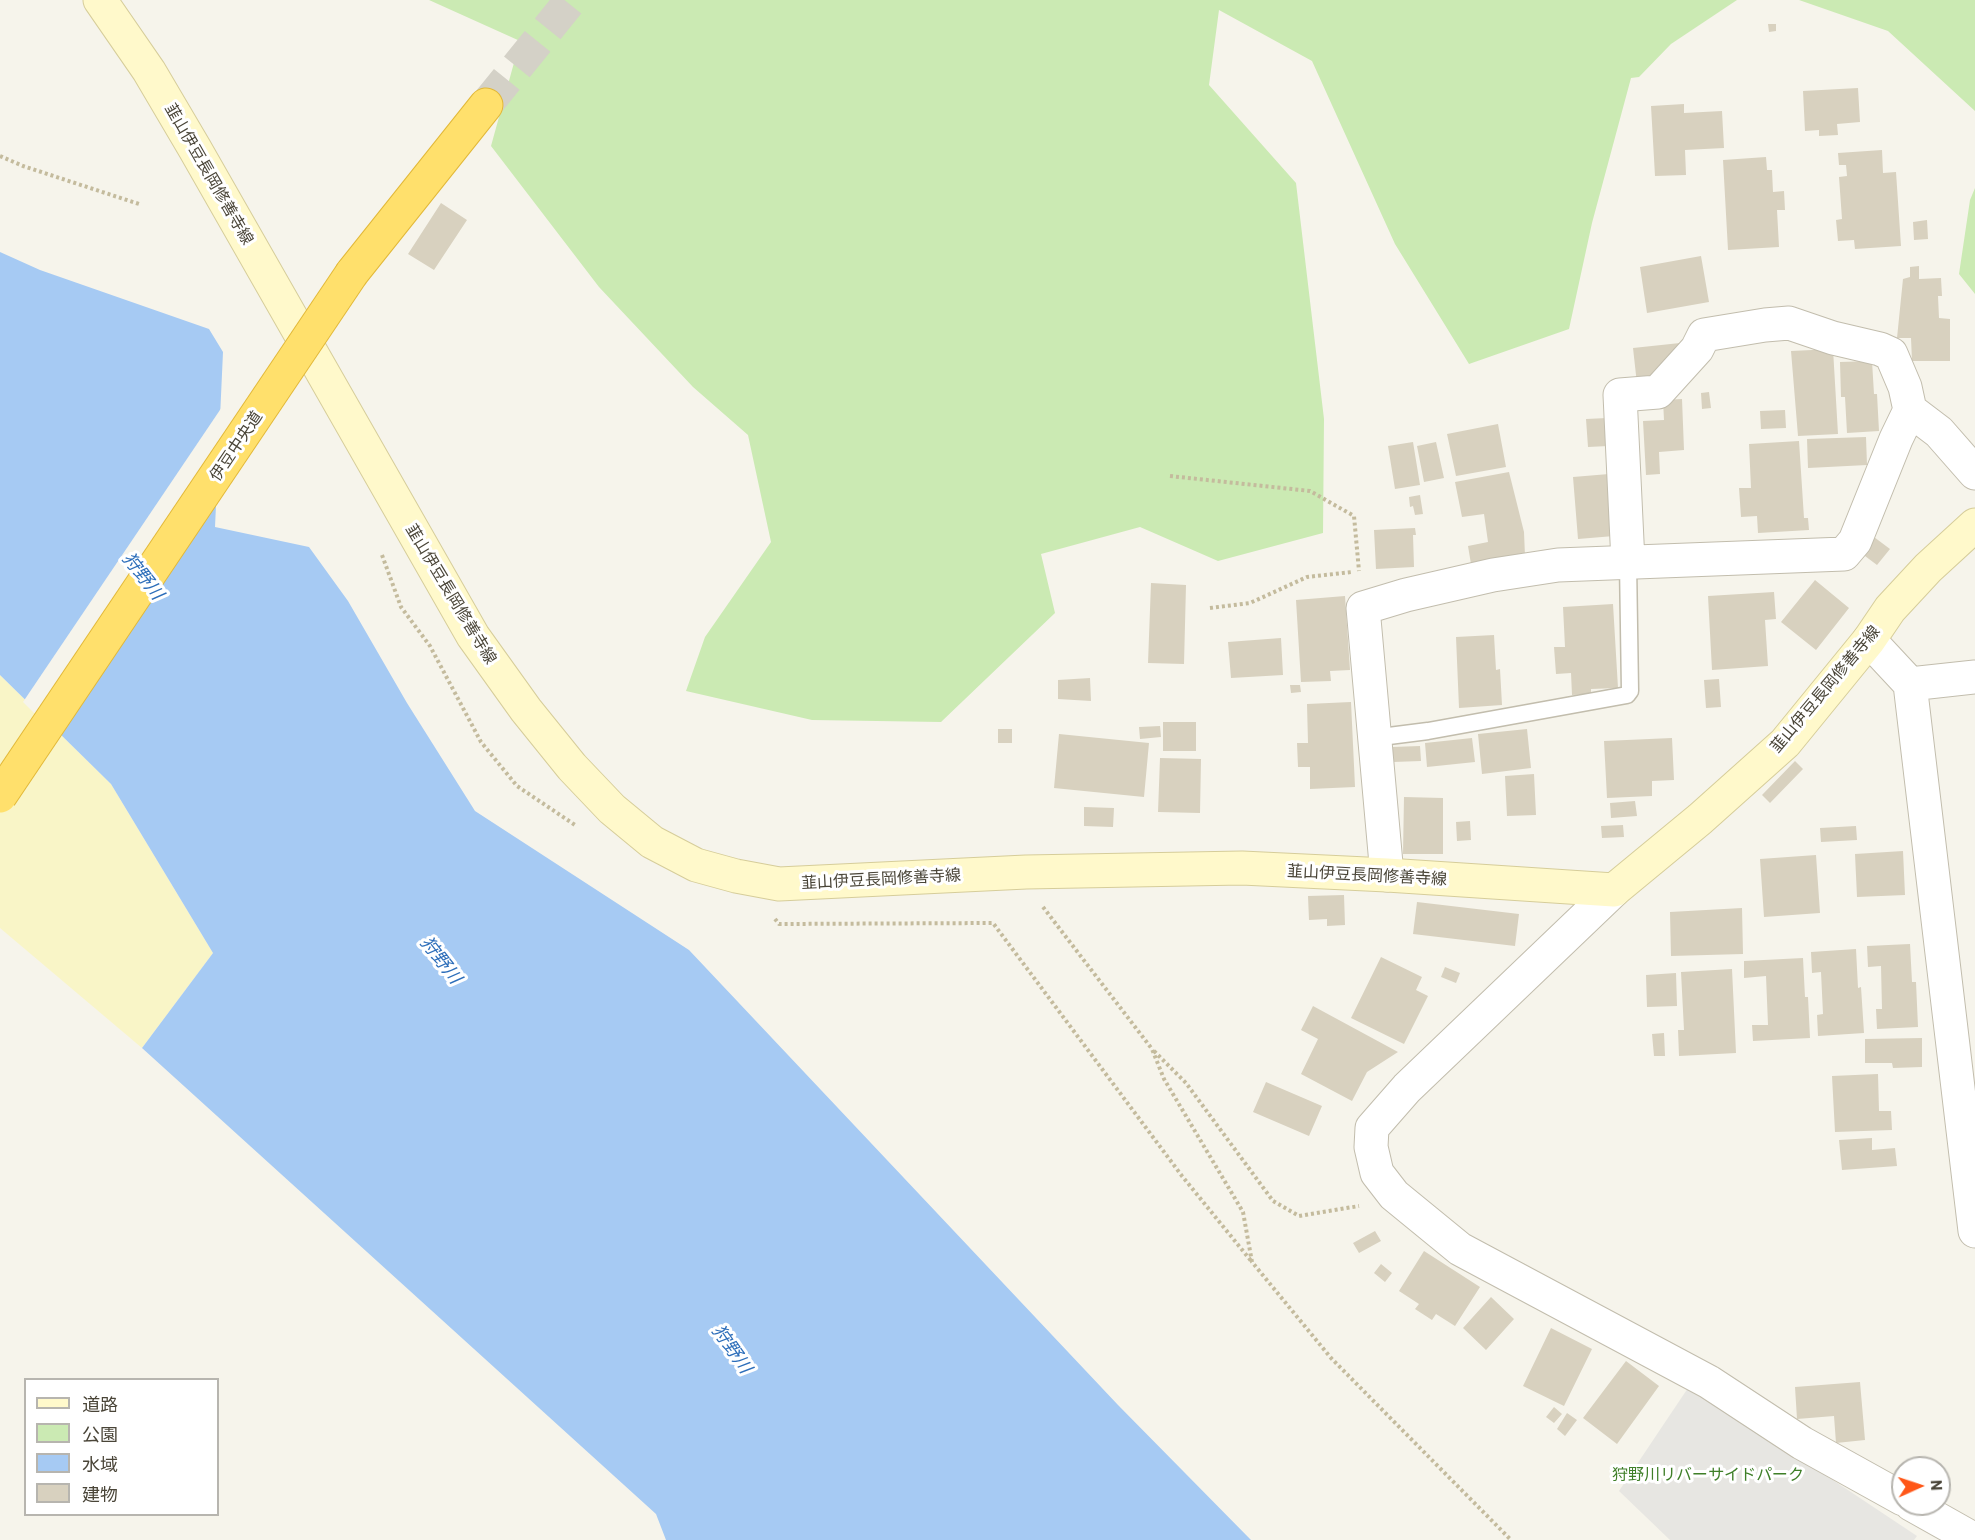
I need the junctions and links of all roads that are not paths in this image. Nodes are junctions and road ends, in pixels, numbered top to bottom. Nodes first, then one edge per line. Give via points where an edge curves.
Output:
1 (100, 0) edge
2 (478, 100) tunnel mouth
3 (345, 268) junction
4 (1911, 411) junction
5 (1975, 472) edge
6 (1975, 525) edge
7 (1628, 562) junction
8 (1869, 640) junction
9 (1975, 676) edge
10 (1910, 684) junction
11 (1373, 738) junction
12 (0, 764) edge
13 (0, 796) edge
14 (1387, 875) junction
15 (1614, 890) junction
16 (1975, 1231) edge
17 (1891, 1492) edge
18 (1932, 1516) edge
19 (1975, 1540) edge

1 - 14 main road, 韮山伊豆長岡修善寺線 via 149,71 195,149 473,636 565,759 612,809 652,842 696,865 779,884 1026,872 1242,868
2 - 3 highway, 伊豆中央道
3 - 12 highway, 伊豆中央道
3 - 13 highway, 伊豆中央道, bridge
4 - 5 street via 1939,432
4 - 7 street via 1855,541 1844,554
4 - 7 street via 1890,354 1880,349 1789,324 1704,335 1697,349 1658,392 1620,395
6 - 8 main road, 韮山伊豆長岡修善寺線 via 1890,609
7 - 11 lane via 1627,695
7 - 11 street via 1558,565 1493,575 1363,608
8 - 10 street
8 - 15 main road, 韮山伊豆長岡修善寺線 via 1785,743
9 - 10 street
10 - 16 street
11 - 14 street
14 - 15 main road, 韮山伊豆長岡修善寺線
15 - 17 street via 1407,1088 1372,1128 1371,1147 1377,1173 1394,1195 1460,1249 1709,1382 1803,1443
18 - 19 street

